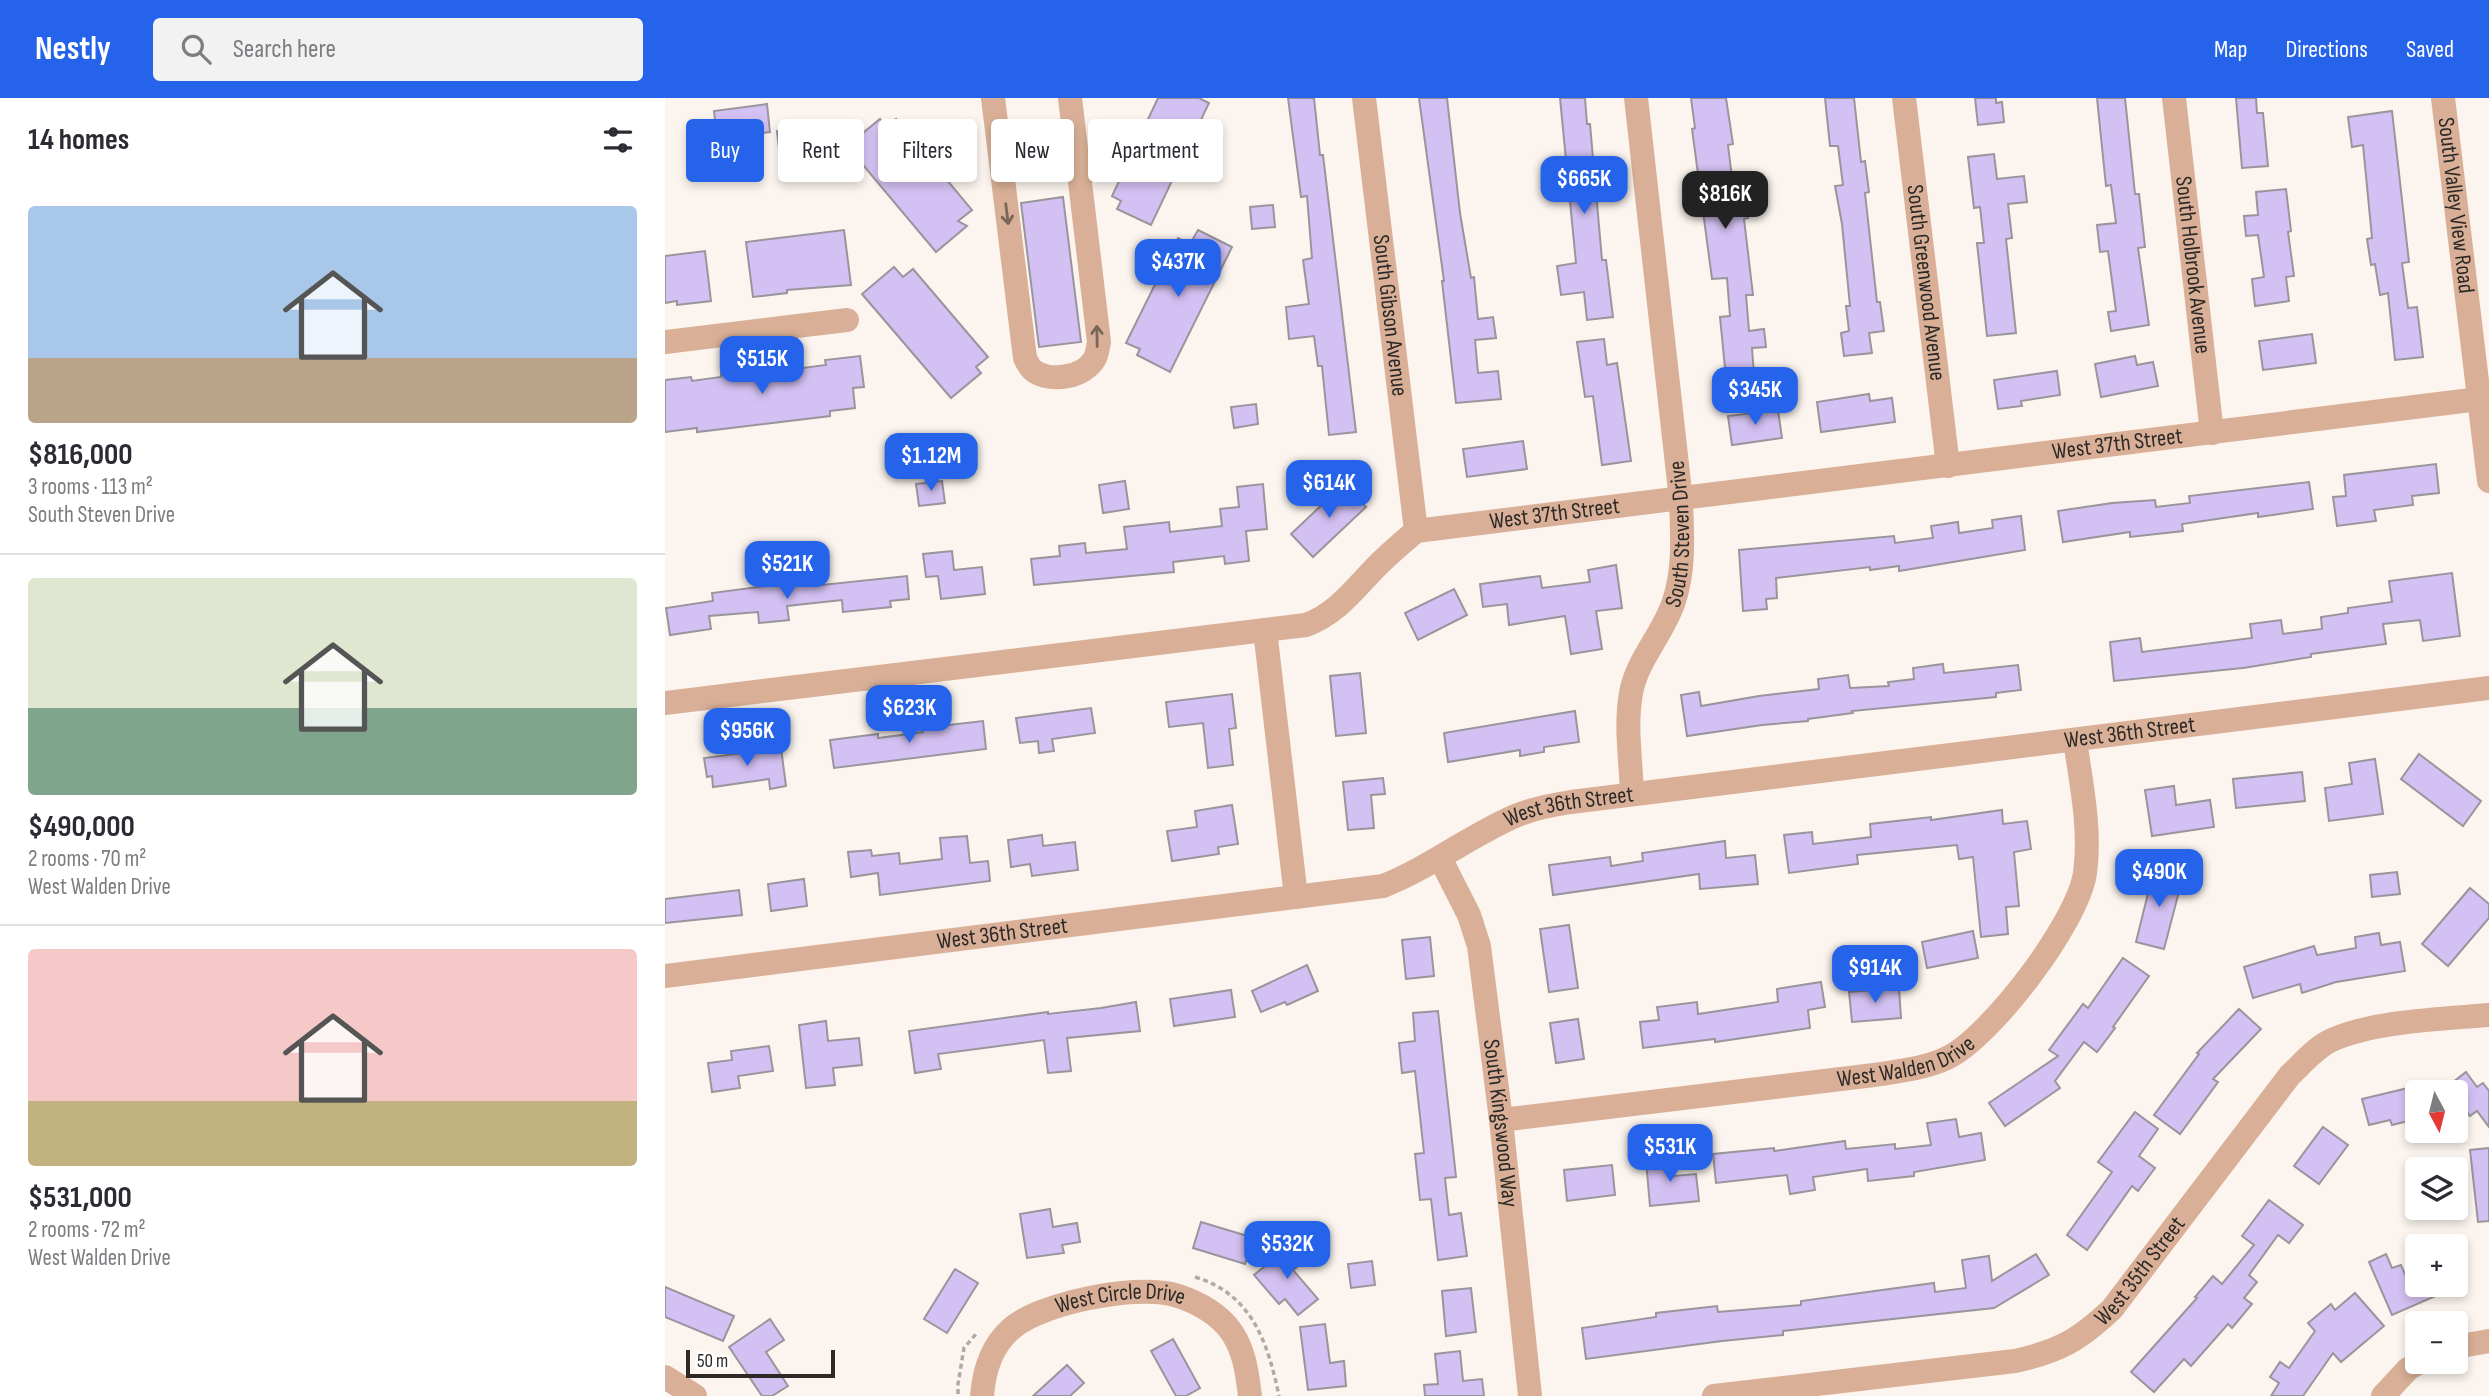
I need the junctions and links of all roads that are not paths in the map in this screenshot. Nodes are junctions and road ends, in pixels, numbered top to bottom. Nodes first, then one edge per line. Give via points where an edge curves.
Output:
1 (993, 98) edge
2 (1070, 98) edge
3 (1364, 98) edge
4 (1636, 98) edge
5 (1904, 98) edge
6 (2174, 98) edge
7 (2443, 98) edge
8 (2479, 308) edge
9 (847, 320) dead end
10 (665, 342) edge
11 (2479, 399) junction
12 (2212, 433) junction
13 (1948, 466) junction
14 (2489, 481) edge
15 (1681, 500) junction
16 (1416, 531) junction
17 (1265, 630) junction
18 (2489, 688) edge
19 (665, 703) edge
20 (2075, 740) junction
21 (1632, 794) junction
22 (1440, 858) junction
23 (1296, 897) junction
24 (665, 976) edge
25 (2489, 1015) edge
26 (1501, 1120) junction
27 (2489, 1341) edge
28 (2468, 1345) edge
29 (2405, 1372) edge
30 (665, 1377) edge
31 (695, 1396) edge
32 (982, 1396) edge
33 (1250, 1396) edge
34 (1530, 1396) edge
35 (1714, 1396) edge
36 (2383, 1396) edge

1 -> 2 street via 1025,358 1033,371 1061,378 1085,369 1095,359 1099,342
3 - 16 street, South Gibson Avenue
4 - 15 street, South Steven Drive
5 - 13 street, South Greenwood Avenue
6 - 12 street, South Holbrook Avenue
7 - 8 street, South Valley View Road
8 - 11 street, South Valley View Road
9 - 10 street
11 - 12 street, West 37th Street
11 - 14 street, South Valley View Road
12 - 13 street, West 37th Street
13 - 15 street, West 37th Street
15 - 16 street, West 37th Street
15 - 21 street, South Steven Drive via 1683,560 1674,602 1632,691
16 - 17 street via 1323,618
17 - 19 street
17 - 23 street
18 - 20 street, West 36th Street
20 - 21 street, West 36th Street
20 - 26 street, West Walden Drive via 2087,829 2085,876 2078,895 2068,919 2031,973 1991,1022 1947,1058 1874,1075
21 - 22 street, West 36th Street via 1543,807 1512,818
22 - 23 street, West 36th Street via 1383,886
22 - 26 street, South Kingswood Way via 1479,946
23 - 24 street, West 36th Street
25 - 35 street, West 35th Street via 2381,1027 2347,1034 2318,1050 2290,1075 2112,1309 2064,1346 2015,1361
26 - 34 street, South Kingswood Way
27 - 28 street
29 - 36 street
30 - 31 street
32 - 33 street, West Circle Drive via 991,1353 1023,1320 1061,1303 1142,1293 1195,1302 1226,1325 1240,1346

